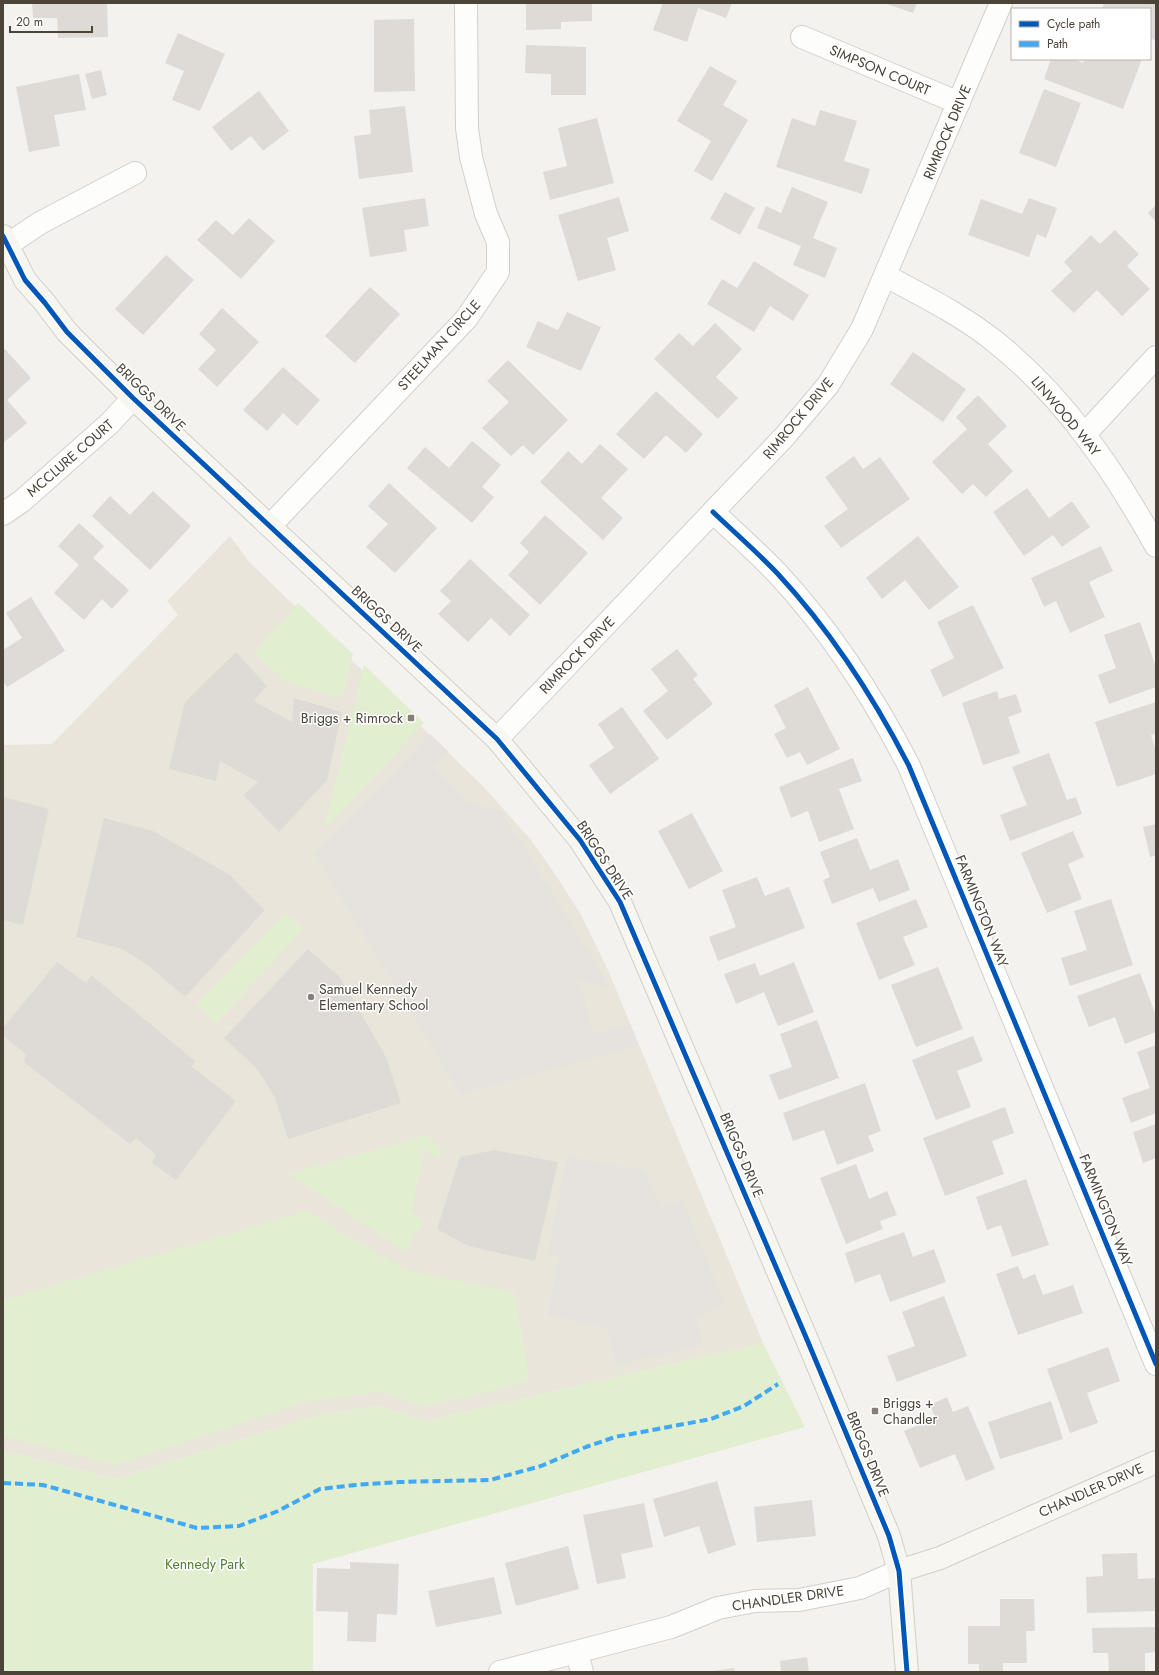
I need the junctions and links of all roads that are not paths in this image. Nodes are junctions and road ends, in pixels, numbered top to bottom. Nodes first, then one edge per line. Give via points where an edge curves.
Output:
1 (466, 3) edge
2 (1001, 3) edge
3 (802, 37) dead end
4 (959, 103) junction
5 (135, 173) dead end
6 (5, 240) edge
7 (886, 276) junction
8 (1156, 357) edge
9 (133, 398) junction
10 (1085, 434) junction
11 (713, 512) junction
12 (3, 514) edge
13 (270, 526) junction
14 (1156, 546) edge
15 (497, 739) junction
16 (1156, 1364) edge
17 (1156, 1462) edge
18 (899, 1570) junction
19 (579, 1662) edge
20 (500, 1672) edge
21 (907, 1672) edge

1 - 13 street, STEELMAN CIRCLE via 467,128 482,200 498,242 498,272 466,319
2 - 4 street, RIMROCK DRIVE
3 - 4 street, SIMPSON COURT
4 - 7 street, RIMROCK DRIVE
5 - 6 street, BRIGGS DRIVE
6 - 9 street, BRIGGS DRIVE via 25,280 67,332
7 - 10 street, LINWOOD WAY via 967,321 994,340 1042,384
7 - 11 street, RIMROCK DRIVE via 862,329 828,385 785,436
8 - 10 street
9 - 12 street, MCCLURE COURT via 110,423 22,501
9 - 13 street, BRIGGS DRIVE
10 - 14 street, LINWOOD WAY via 1129,498
11 - 15 street, RIMROCK DRIVE
11 - 16 street, FARMINGTON WAY via 776,573 828,632 851,664 891,731 912,774
13 - 15 street, BRIGGS DRIVE
15 - 18 street, BRIGGS DRIVE via 580,840 620,902 889,1536
17 - 18 street, CHANDLER DRIVE via 940,1558
18 - 19 street, CHANDLER DRIVE via 860,1588 799,1600 755,1601 718,1608
18 - 21 street, BRIGGS DRIVE
19 - 20 street, CHANDLER DRIVE

